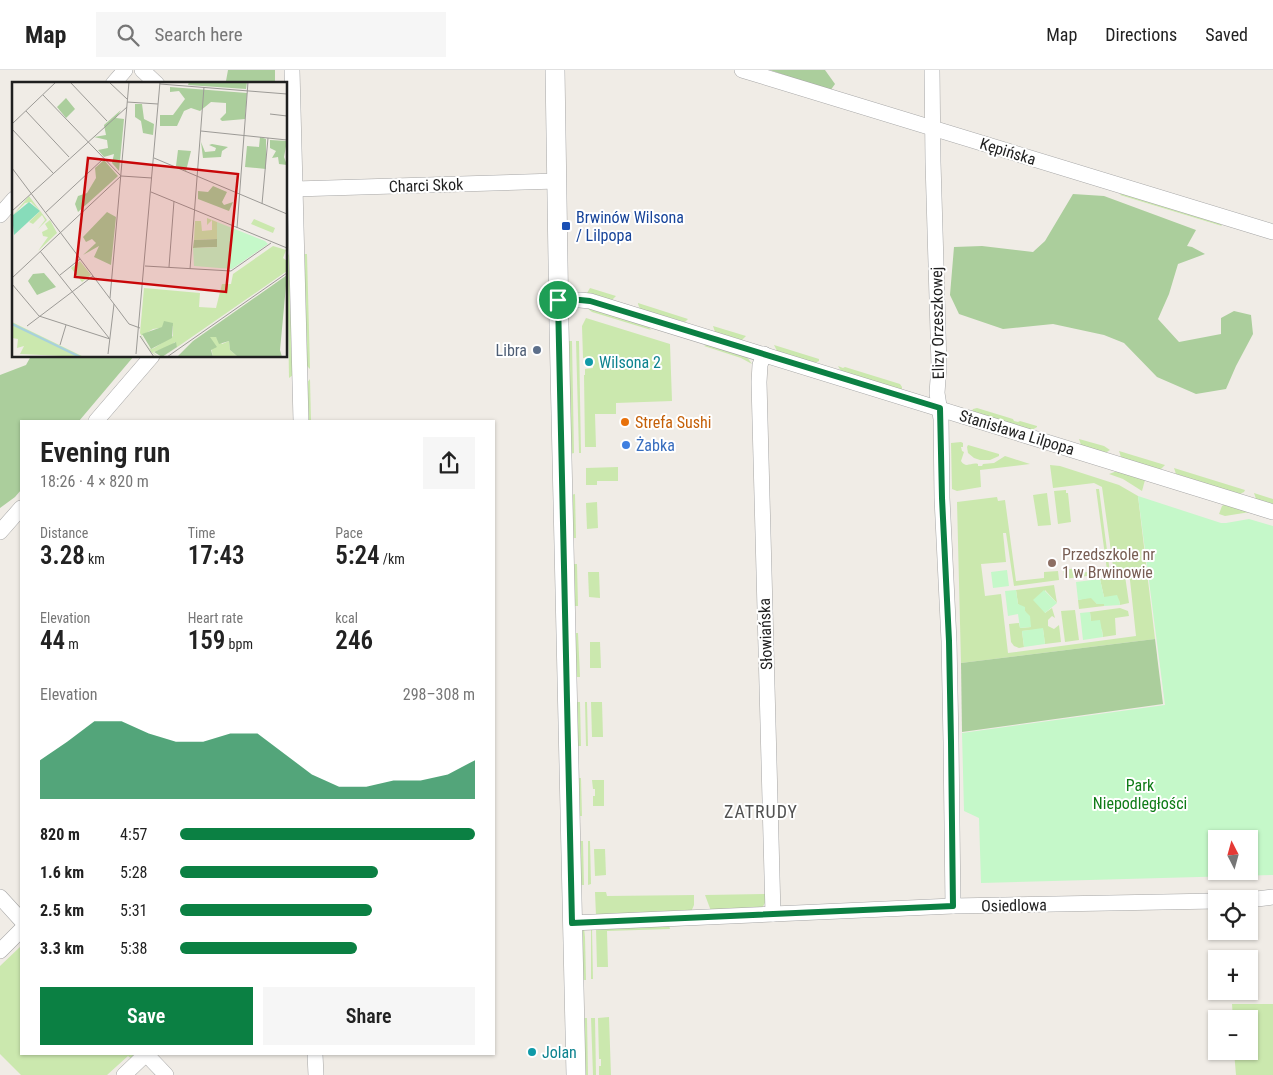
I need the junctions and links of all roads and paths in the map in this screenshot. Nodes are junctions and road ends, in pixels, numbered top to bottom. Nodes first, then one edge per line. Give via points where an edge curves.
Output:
1 (125, 70) edge
2 (142, 70) edge
3 (292, 70) edge
4 (556, 70) edge
5 (742, 70) edge
6 (932, 70) edge
7 (115, 82) edge
8 (156, 82) edge
9 (933, 128) junction
10 (557, 181) junction
11 (289, 192) edge
12 (12, 201) edge
13 (0, 215) edge
14 (1273, 232) edge
15 (558, 300) junction
16 (764, 354) junction
17 (150, 358) edge
18 (940, 408) junction
19 (97, 420) edge
20 (301, 420) edge
21 (20, 509) edge
22 (1273, 512) edge
23 (0, 532) edge
24 (0, 897) edge
25 (1273, 897) edge
26 (1258, 899) edge
27 (1208, 901) edge
28 (953, 906) junction
29 (773, 914) junction
30 (20, 919) edge
31 (572, 923) junction
32 (20, 931) edge
33 (0, 951) edge
34 (145, 1055) edge
35 (147, 1055) edge
36 (315, 1055) edge
37 (124, 1075) edge
38 (166, 1075) edge
39 (316, 1075) edge
40 (576, 1075) edge

1 - 7 street
2 - 8 street
3 - 11 street
4 - 10 street
5 - 9 street, Kępińska
6 - 9 street, Elizy Orzeszkowej
9 - 14 street, Kępińska
9 - 18 street, Elizy Orzeszkowej via 937,393
10 - 11 street, Charci Skok
10 - 15 street
11 - 20 street
12 - 13 street
15 - 16 street, Stanisława Lilpopa via 590,301
15 - 31 street
16 - 18 street, Stanisława Lilpopa
16 - 29 street, Słowiańska via 759,382
17 - 19 street
18 - 22 street, Stanisława Lilpopa
18 - 28 street, Elizy Orzeszkowej via 949,641
21 - 23 street
24 - 30 street
25 - 26 street
27 - 28 street, Osiedlowa
28 - 29 street, Osiedlowa
29 - 31 street, Osiedlowa
31 - 40 street
32 - 33 street
34 - 37 street
35 - 38 street
36 - 39 street

